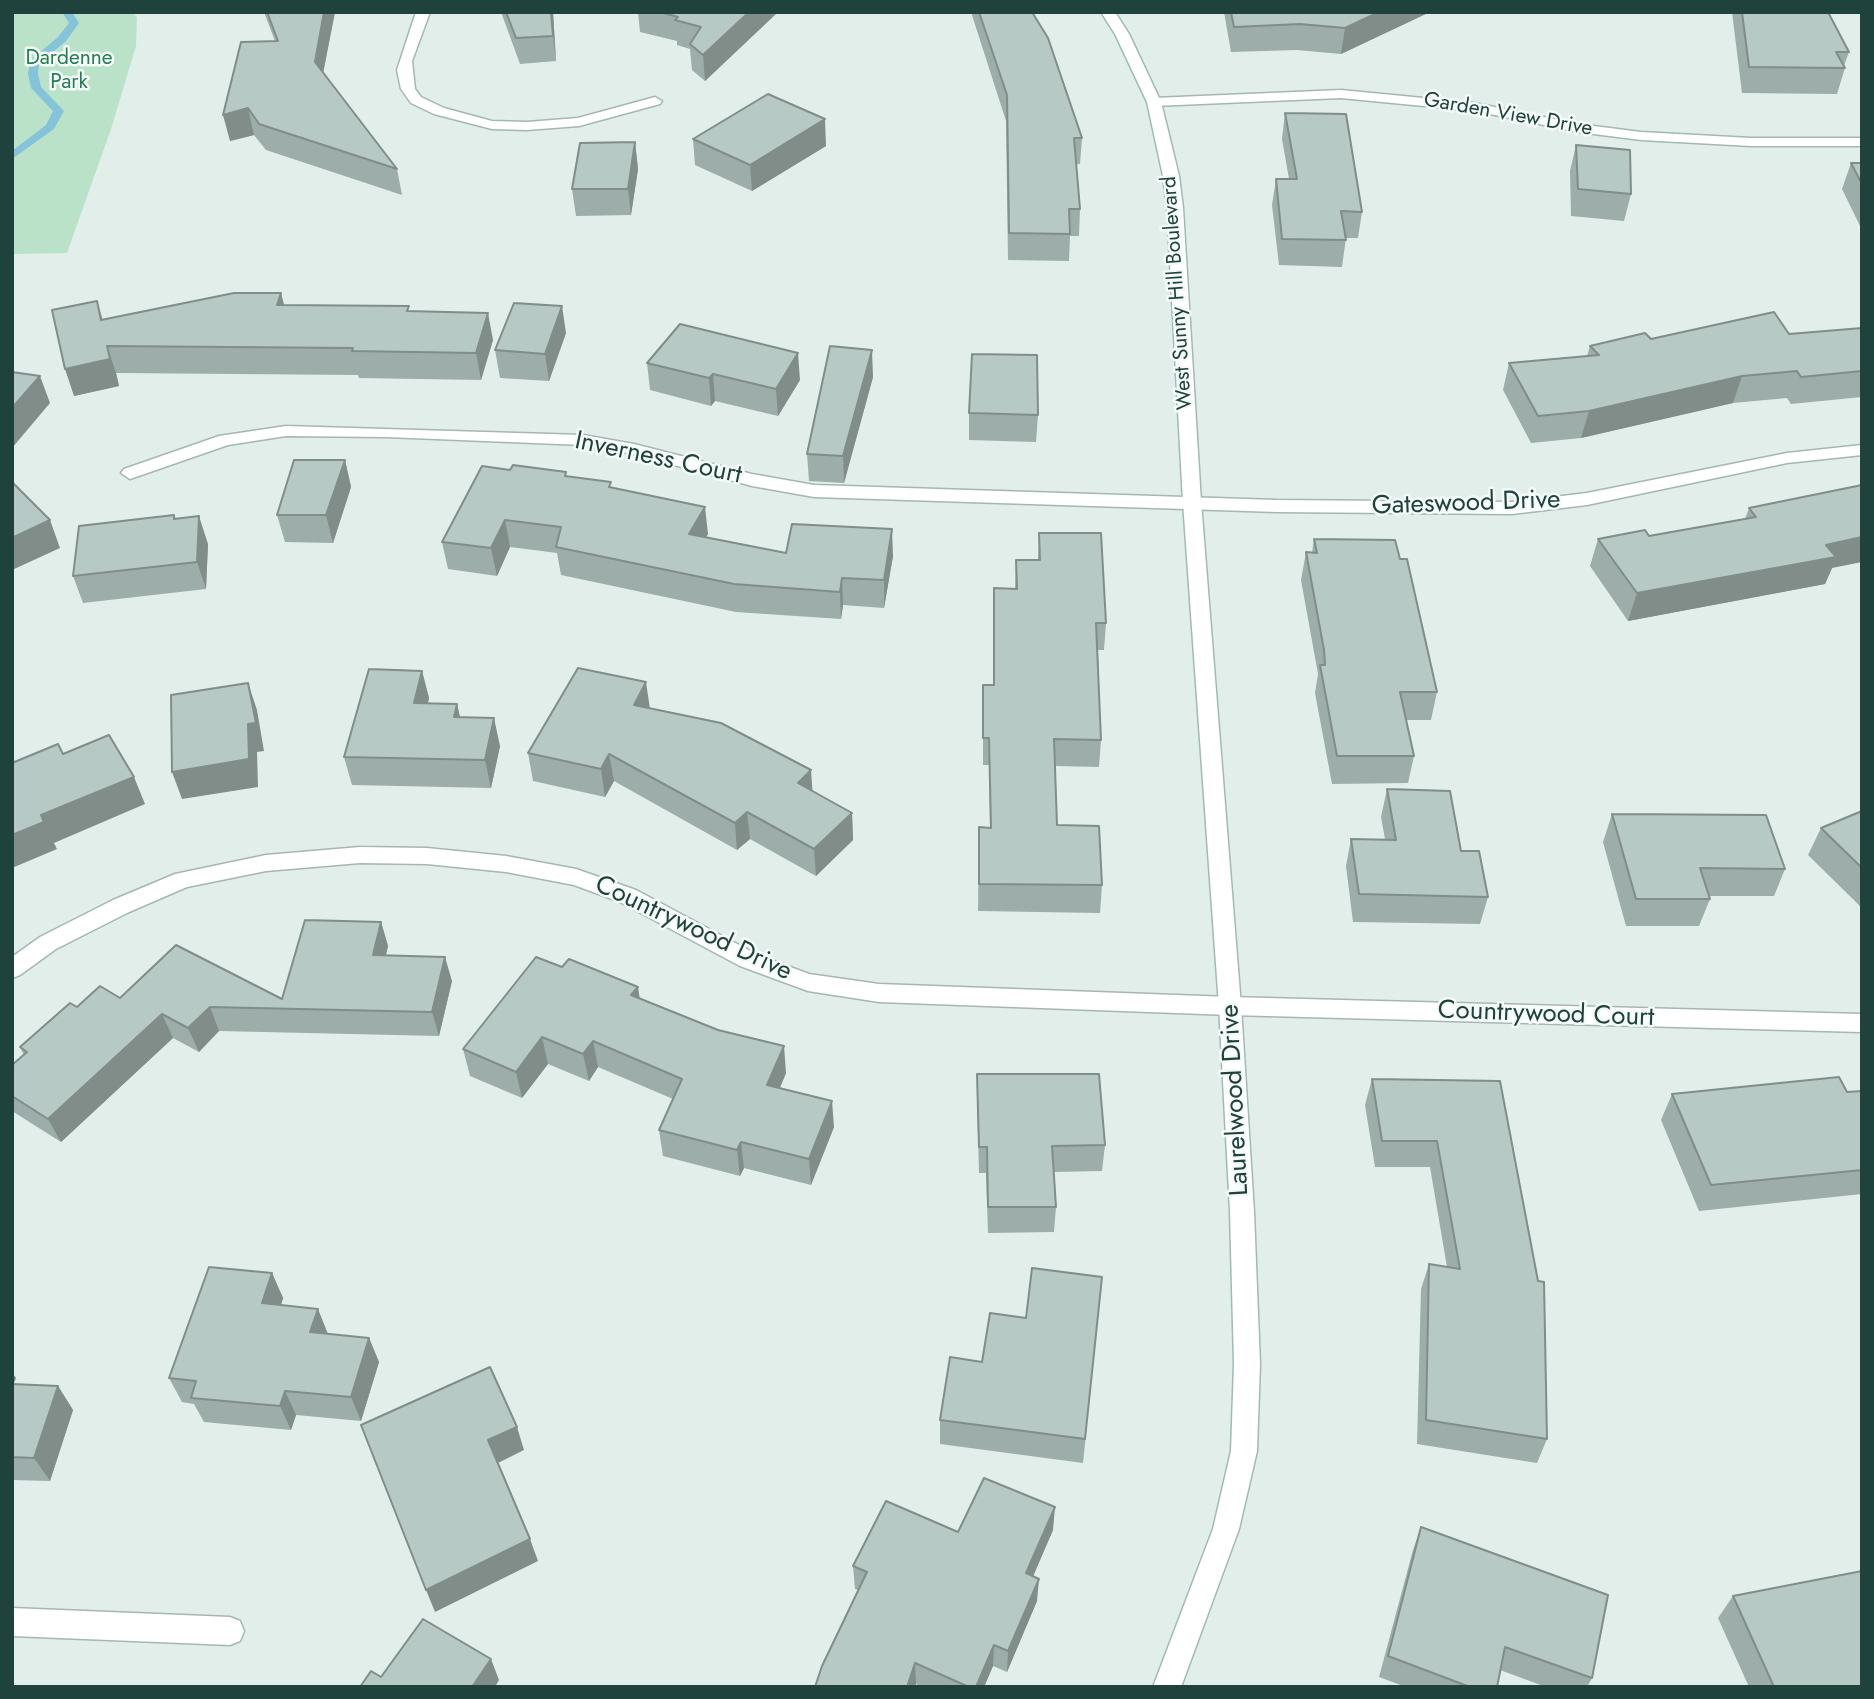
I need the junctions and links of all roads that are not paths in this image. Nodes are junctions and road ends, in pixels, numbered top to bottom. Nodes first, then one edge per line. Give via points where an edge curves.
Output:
1 (424, 12) edge
2 (1108, 12) edge
3 (655, 101) dead end
4 (1154, 102) junction
5 (1862, 142) edge
6 (1862, 450) edge
7 (130, 473) dead end
8 (1192, 502) junction
9 (12, 970) edge
10 (1230, 1006) junction
11 (1862, 1023) edge
12 (12, 1622) edge
13 (230, 1631) dead end
14 (1167, 1687) edge

1 - 3 street via 404,70 416,100 439,111 492,125 527,126 579,122
2 - 4 street, West Sunny Hill Boulevard
4 - 5 street, Garden View Drive via 1364,95 1475,107 1578,128 1653,137
4 - 8 street, West Sunny Hill Boulevard via 1175,208
6 - 8 street, Gateswood Drive via 1787,458 1587,499 1512,508
7 - 8 street, Inverness Court via 249,436 286,431 399,432 583,440 814,491
8 - 10 street, Laurelwood Drive
9 - 10 street, Countrywood Drive via 60,937 183,880 266,863 360,855 428,856 576,877 628,896 748,960 808,982 879,993
10 - 11 street, Countrywood Court
10 - 14 street, Laurelwood Drive via 1247,1364 1244,1451 1226,1530
12 - 13 street

